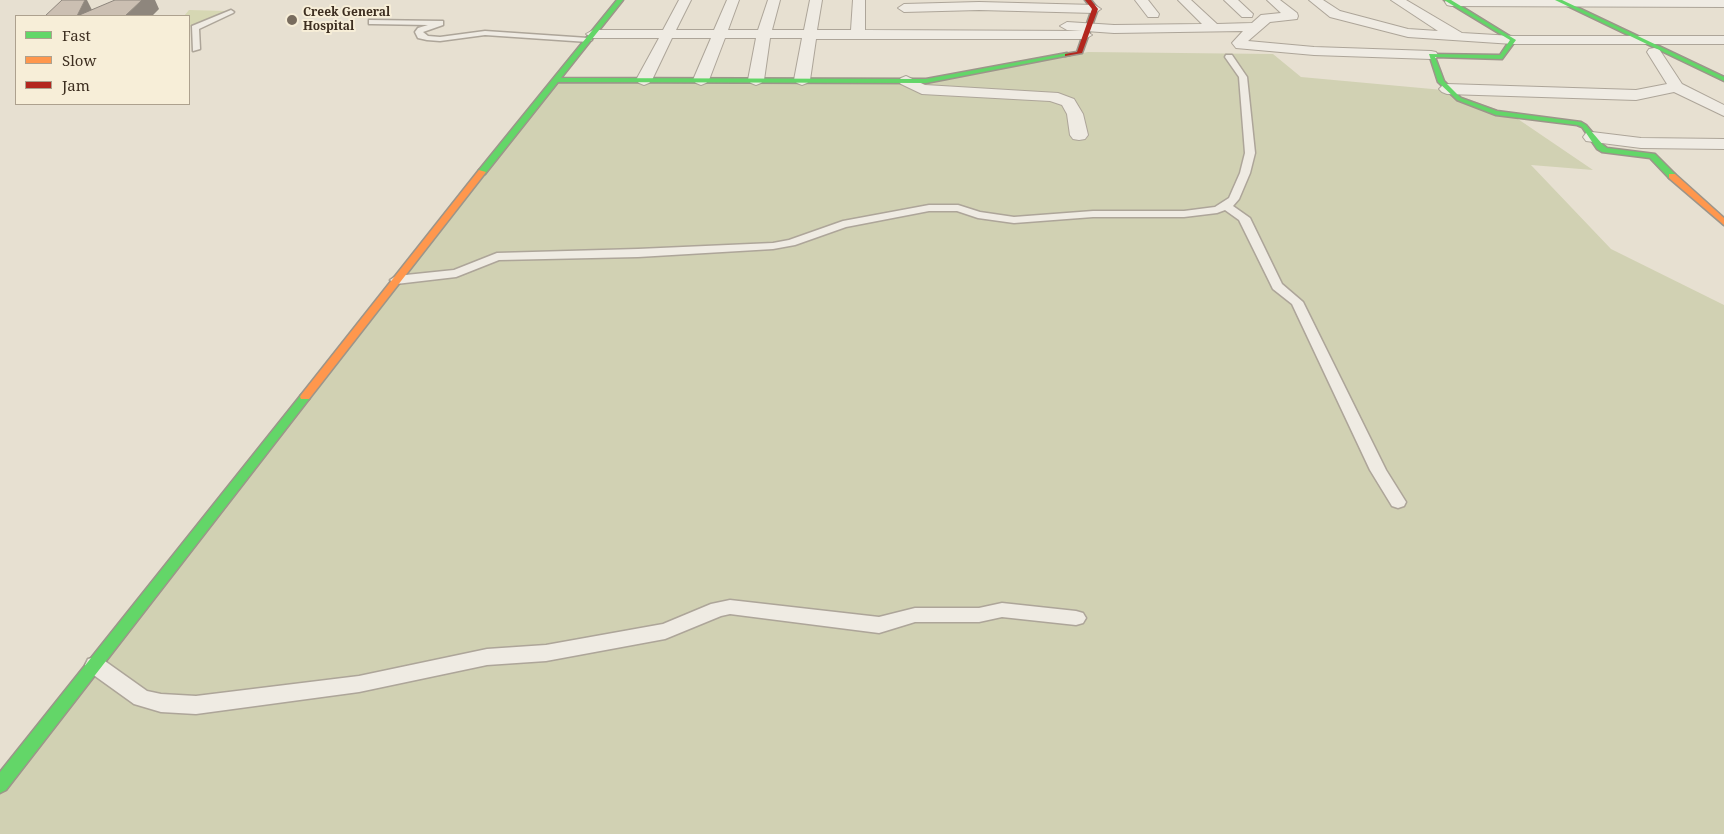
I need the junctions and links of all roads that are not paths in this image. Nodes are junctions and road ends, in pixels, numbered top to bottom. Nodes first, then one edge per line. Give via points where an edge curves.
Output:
1 (620, 0) edge
2 (684, 0) edge
3 (733, 0) edge
4 (774, 0) edge
5 (816, 0) edge
6 (859, 0) edge
7 (1141, 0) edge
8 (1184, 0) edge
9 (1230, 0) edge
10 (1272, 0) edge
11 (1316, 0) edge
12 (1397, 0) edge
13 (1449, 1) edge
14 (1561, 1) edge
15 (1724, 2) edge
16 (978, 3) edge
17 (904, 4) edge
18 (1092, 4) edge
19 (1375, 11) dead end
20 (231, 12) dead end
21 (1153, 14) dead end
22 (1247, 14) dead end
23 (1471, 14) junction
24 (1588, 14) junction
25 (1724, 14) edge
26 (372, 22) dead end
27 (1001, 22) dead end
28 (1020, 22) dead end
29 (953, 26) dead end
30 (1255, 27) junction
31 (1214, 28) junction
32 (1497, 29) junction
33 (1621, 29) junction
34 (1724, 29) edge
35 (1408, 32) junction
36 (810, 33) junction
37 (858, 33) junction
38 (666, 34) junction
39 (720, 34) junction
40 (764, 34) junction
41 (908, 34) junction
42 (1085, 34) junction
43 (590, 37) junction
44 (1462, 37) junction
45 (1643, 40) junction
46 (987, 42) dead end
47 (1511, 43) junction
48 (1724, 49) edge
49 (196, 50) dead end
50 (1661, 52) junction
51 (1431, 55) junction
52 (1228, 57) dead end
53 (1724, 79) edge
54 (557, 80) junction
55 (644, 80) junction
56 (700, 80) junction
57 (756, 80) junction
58 (802, 80) junction
59 (906, 81) junction
60 (1676, 88) junction
61 (1447, 89) junction
62 (1724, 111) edge
63 (1079, 135) dead end
64 (1592, 137) junction
65 (1724, 144) edge
66 (1226, 206) junction
67 (1724, 222) edge
68 (396, 280) junction
69 (1398, 502) dead end
70 (1076, 618) dead end
71 (95, 665) junction
72 (0, 785) edge

1 - 43 street
2 - 38 street
3 - 39 street
4 - 40 street
5 - 36 street
6 - 37 street
7 - 21 street
8 - 31 street
9 - 22 street
10 - 30 street via 1292,16 1266,18
11 - 35 street via 1335,14
12 - 44 street
13 - 14 street
13 - 23 street
14 - 15 street
14 - 24 street
16 - 17 street
16 - 18 street
17 - 41 street
18 - 42 street
19 - 35 street
20 - 49 lane via 195,28
23 - 24 street
23 - 32 street
24 - 25 street
24 - 33 street
26 - 43 lane via 440,23 421,30 420,35 427,38 485,33
27 - 29 street
28 - 42 street
30 - 31 street
30 - 51 street via 1238,43 1314,51
31 - 42 street via 1114,29
32 - 33 street
32 - 47 street
33 - 34 street
33 - 45 street
35 - 44 street
36 - 37 street
36 - 40 street
36 - 58 street
37 - 41 street
38 - 39 street
38 - 43 street
38 - 55 street
39 - 40 street
39 - 56 street
40 - 57 street
41 - 42 street
42 - 46 street
42 - 59 street via 1078,53 926,81
43 - 54 street
44 - 47 street
45 - 47 street
45 - 48 street
45 - 50 street
47 - 50 street via 1568,53
47 - 51 street via 1502,57
48 - 50 street
50 - 53 street
50 - 60 street
51 - 61 street
52 - 66 lane via 1243,77 1250,153 1234,199
54 - 55 street
54 - 68 street
55 - 56 street
56 - 57 street
57 - 58 street
58 - 59 street
59 - 63 street via 922,89 1052,96 1068,102 1075,114
60 - 61 street via 1636,95
60 - 62 street
61 - 64 street via 1459,99 1496,113 1579,123
64 - 65 street via 1641,143
64 - 67 street via 1605,150 1652,156
66 - 68 lane via 1184,214 1093,214 1014,220 978,215 958,208 929,208 842,224 791,243 773,246 497,257 456,272
66 - 69 lane via 1244,218 1277,286 1297,302 1378,470
68 - 71 street
70 - 71 lane via 1002,610 979,615 916,615 879,625 730,607 665,631 555,652 487,658 359,684 196,705 161,704 141,698
71 - 72 street

